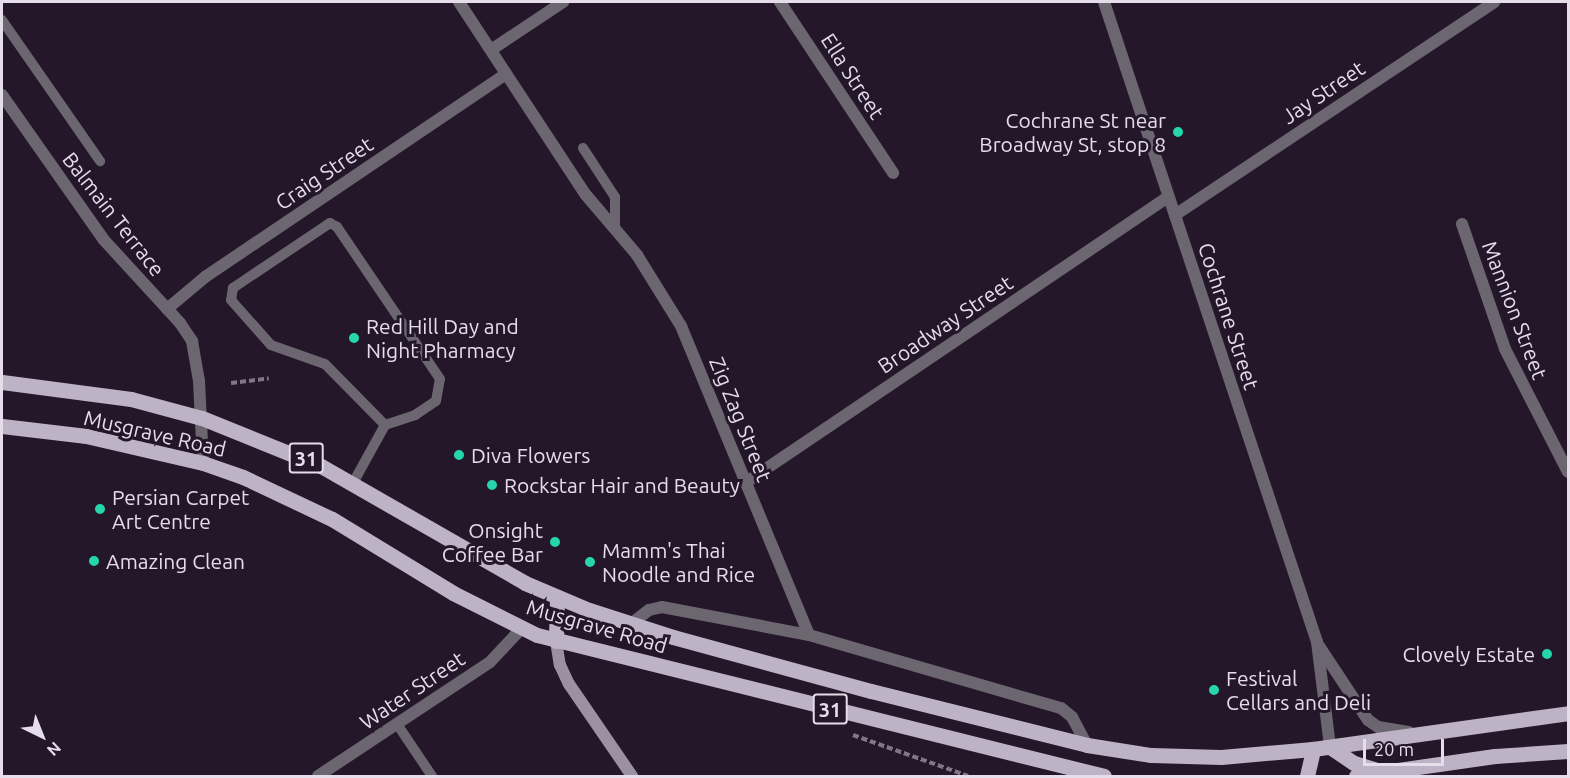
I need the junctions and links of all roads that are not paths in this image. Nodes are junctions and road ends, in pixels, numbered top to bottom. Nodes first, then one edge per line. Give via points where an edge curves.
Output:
1 (459, 2) edge
2 (563, 2) edge
3 (780, 2) edge
4 (1104, 2) edge
5 (1494, 2) edge
6 (2, 20) edge
7 (491, 50) junction
8 (506, 74) junction
9 (2, 95) edge
10 (583, 148) dead end
11 (100, 161) dead end
12 (893, 173) dead end
13 (1168, 197) junction
14 (1174, 215) junction
15 (1462, 224) dead end
16 (615, 228) junction
17 (167, 309) junction
18 (2, 382) edge
19 (202, 418) junction
20 (385, 425) junction
21 (2, 426) edge
22 (203, 464) junction
23 (1569, 472) edge
24 (352, 483) junction
25 (745, 483) junction
26 (557, 597) junction
27 (631, 624) junction
28 (521, 629) junction
29 (810, 636) junction
30 (556, 641) junction
31 (1317, 642) junction
32 (1569, 713) edge
33 (397, 724) junction
34 (1417, 734) junction
35 (1087, 745) junction
36 (1330, 747) junction
37 (1313, 749) junction
38 (1569, 751) edge
39 (1389, 771) junction
40 (318, 777) edge
41 (432, 777) edge
42 (632, 777) edge
43 (1104, 777) edge
44 (1308, 777) edge
45 (1356, 777) edge

1 - 7 street, Zig Zag Street
2 - 7 street
3 - 12 street, Ella Street
4 - 13 street, Cochrane Street
5 - 14 street, Jay Street
6 - 11 lane, Balmain Terrace
7 - 8 street, Zig Zag Street
8 - 16 street, Zig Zag Street via 586,195
8 - 17 street, Craig Street via 205,277
9 - 17 street, Balmain Terrace via 104,240
10 - 16 lane via 615,197
13 - 14 street, Cochrane Street
13 - 25 street, Broadway Street
14 - 31 street, Cochrane Street
15 - 23 street, Mannion Street via 1505,349
16 - 25 street, Zig Zag Street via 637,255 681,326
17 - 19 street, Balmain Terrace via 186,332 195,352
18 - 19 main road, Musgrave Road / 31 via 131,399
19 - 22 street, Balmain Terrace
19 - 24 main road, Musgrave Road / 31 via 290,450
20 - 20 lane via 326,364 271,345 231,300 233,288 330,223 337,227 440,379 436,402 415,415
20 - 24 lane
21 - 22 main road, Musgrave Road / 31 via 86,436
22 - 28 main road, Musgrave Road / 31 via 243,477 332,519
24 - 26 main road, Musgrave Road / 31 via 472,554
25 - 29 street, Zig Zag Street
26 - 27 main road, Musgrave Road / 31
26 - 30 main road
27 - 29 street, Musgrave Road via 649,610 662,607
27 - 35 main road, Musgrave Road / 31 via 871,691
28 - 30 main road, Musgrave Road / 31
28 - 33 street, Water Street via 501,653
29 - 35 street, Musgrave Road via 1061,708 1072,717
30 - 42 main road via 565,677
30 - 43 main road, Musgrave Road / 31
31 - 34 street, Cochrane Street via 1368,720 1378,727
31 - 36 street, Cochrane Street
32 - 34 main road, Musgrave Road / 31
33 - 40 street, Water Street
33 - 41 lane
34 - 36 main road, Musgrave Road / 31
35 - 37 main road, Musgrave Road / 31 via 1177,757
36 - 37 main road, Musgrave Road / 31
36 - 39 main road via 1354,762
37 - 44 main road
38 - 39 main road
39 - 45 main road

